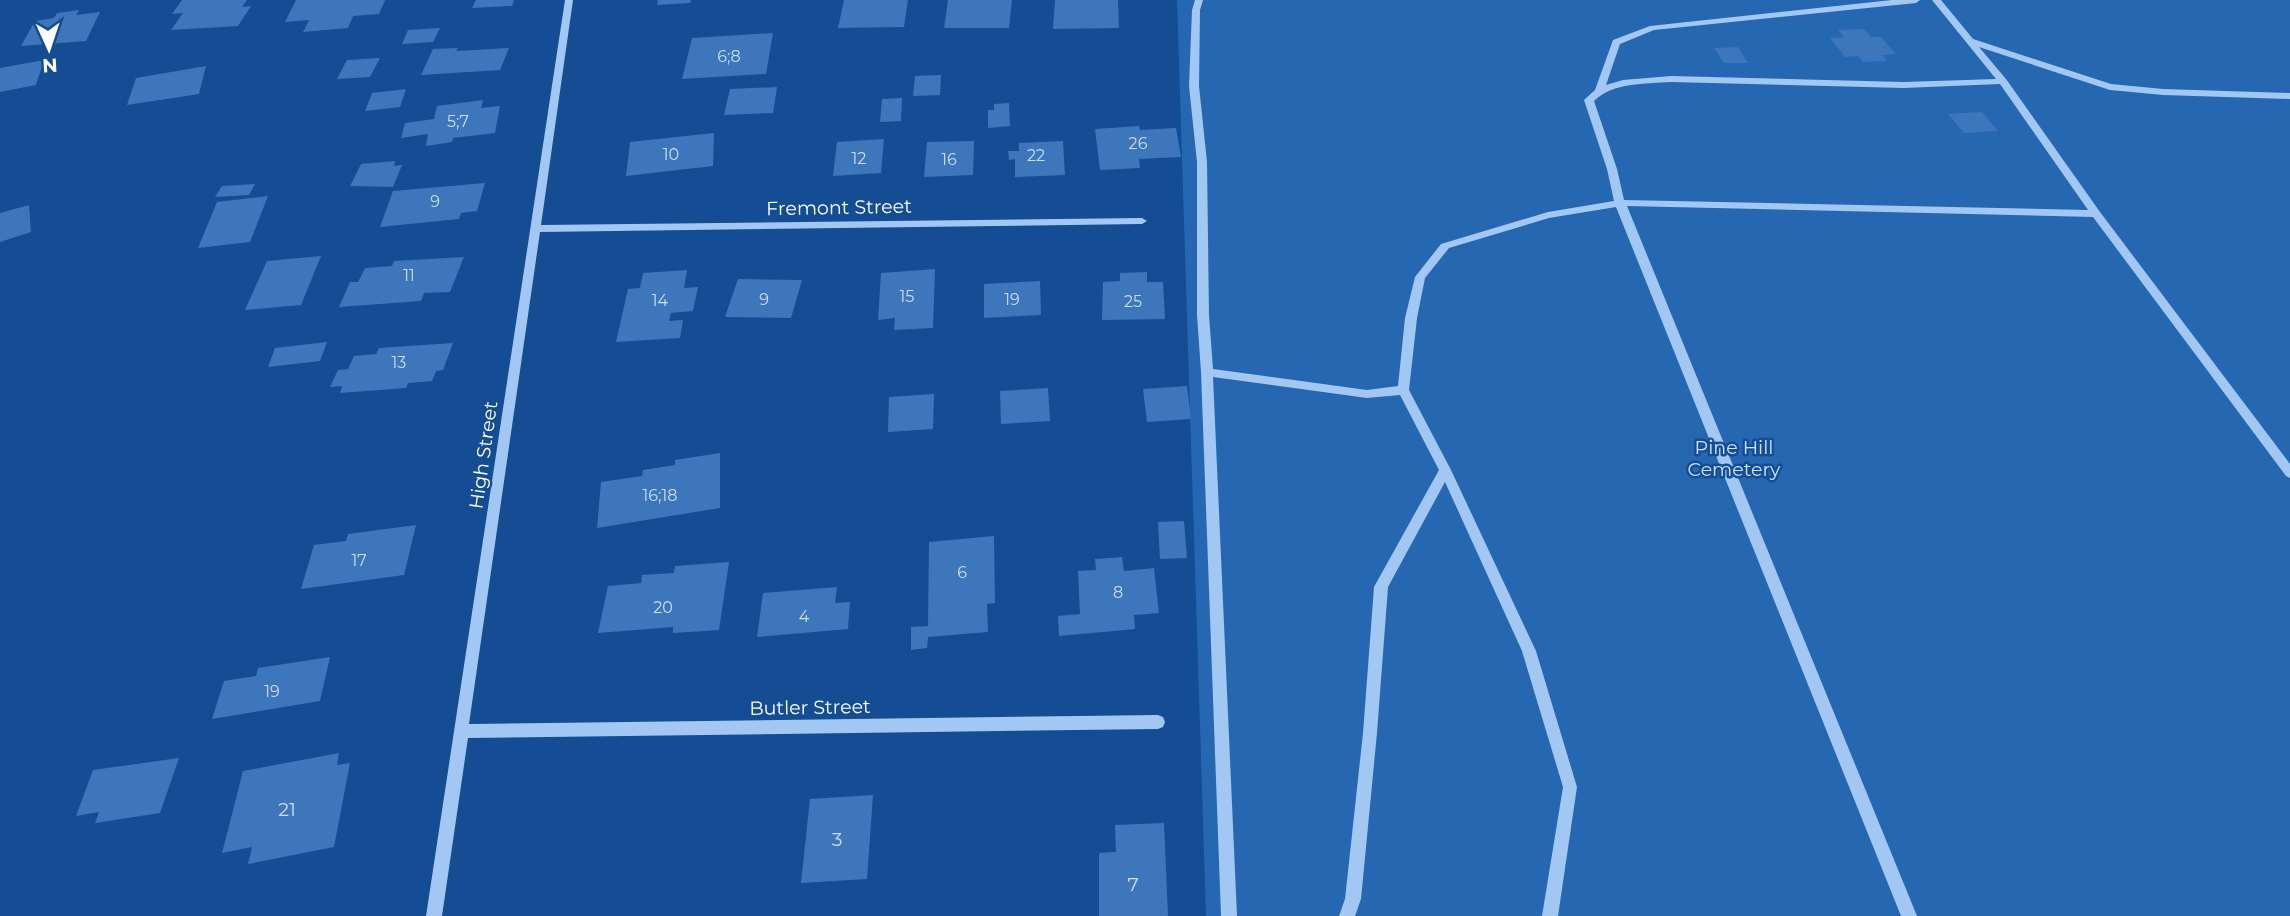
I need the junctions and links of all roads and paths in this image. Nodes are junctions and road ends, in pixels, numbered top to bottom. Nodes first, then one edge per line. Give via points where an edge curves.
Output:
1 (569, 0) edge
2 (1199, 0) edge
3 (1916, 0) edge
4 (1936, 0) edge
5 (1967, 39) junction
6 (2003, 81) junction
7 (1599, 92) junction
8 (2290, 96) edge
9 (1620, 203) junction
10 (2096, 214) junction
11 (1142, 221) dead end
12 (536, 229) junction
13 (1207, 372) junction
14 (1404, 390) junction
15 (1445, 470) junction
16 (2290, 473) edge
17 (1158, 722) dead end
18 (461, 731) junction
19 (434, 916) edge
20 (1229, 916) edge
21 (1347, 916) edge
22 (1550, 916) edge
23 (1909, 916) edge

1 - 12 street, High Street
2 - 13 lane via 1194,86 1202,162
3 - 7 street via 1654,28 1616,42
4 - 5 lane
5 - 6 lane
5 - 8 street via 2110,87
6 - 7 lane via 1904,85 1671,79 1623,82
6 - 10 street
7 - 9 lane via 1589,100
9 - 10 street
9 - 14 lane via 1548,215 1445,246 1420,277
9 - 23 street
10 - 16 street
11 - 12 street, Fremont Street
12 - 18 street, High Street
13 - 14 lane via 1367,394
13 - 20 street
14 - 15 street
15 - 21 lane via 1381,587 1369,747 1353,899
15 - 22 street via 1529,651 1570,787
17 - 18 street, Butler Street
18 - 19 street, High Street

